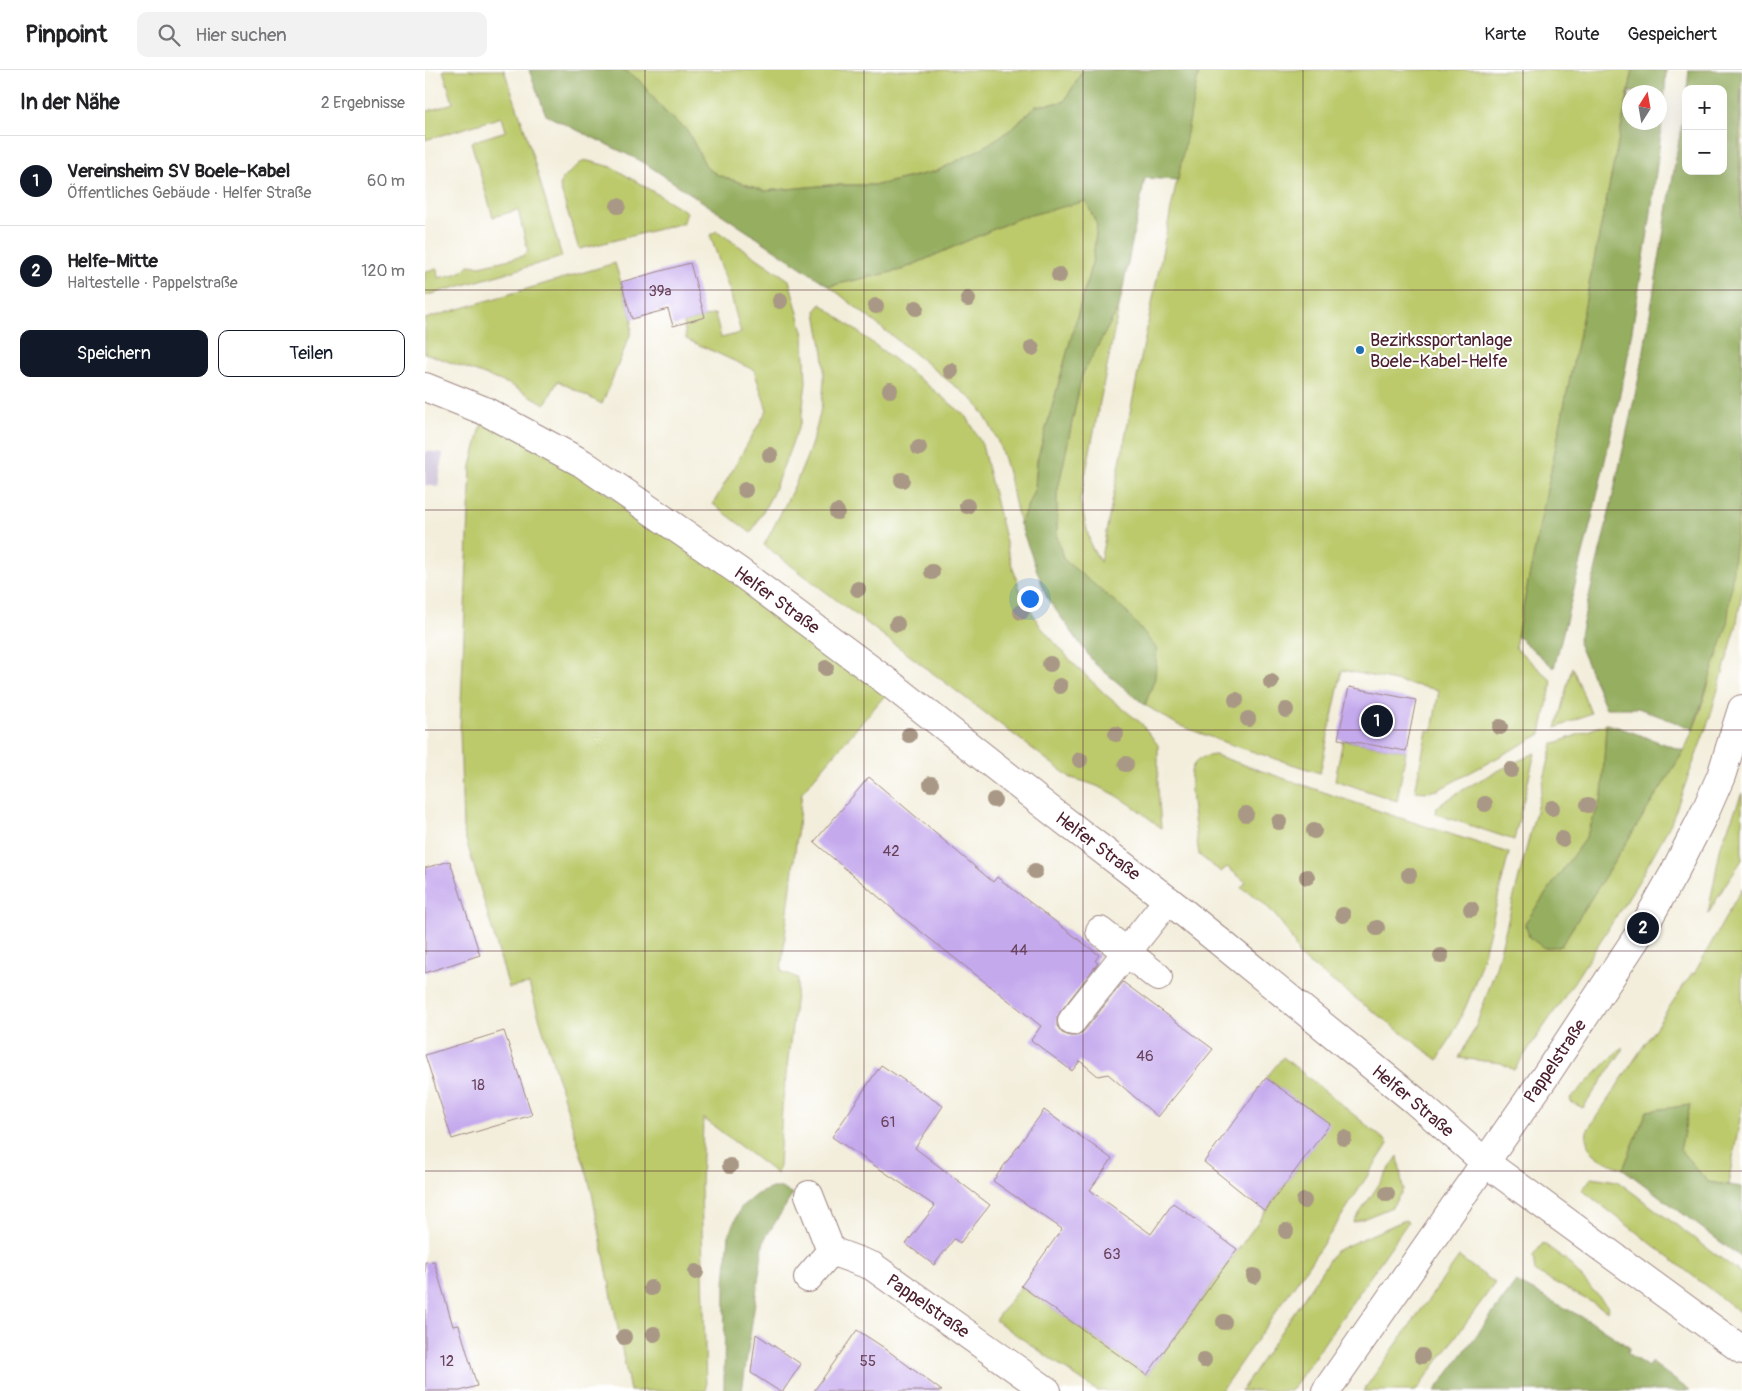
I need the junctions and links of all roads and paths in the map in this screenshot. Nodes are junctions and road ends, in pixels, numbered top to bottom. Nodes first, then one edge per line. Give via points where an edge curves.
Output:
1 (425, 387) edge
2 (1742, 709) edge
3 (1168, 900) junction
4 (1100, 931) dead end
5 (1126, 952) junction
6 (1158, 977) dead end
7 (1071, 1021) dead end
8 (1486, 1163) junction
9 (809, 1195) dead end
10 (831, 1251) junction
11 (808, 1278) dead end
12 (1742, 1350) edge
13 (1047, 1391) edge
14 (1326, 1391) edge

1 - 3 street, Helfer Straße via 485,412 582,463 693,538 893,686
2 - 8 street, Pappelstraße via 1721,776 1706,810 1643,928
3 - 5 street
3 - 8 street, Helfer Straße via 1414,1100
4 - 5 street
5 - 6 street
5 - 7 street
8 - 12 street, Helfer Straße
8 - 14 street, Pappelstraße
9 - 10 street
10 - 11 street
10 - 13 street, Pappelstraße via 871,1266

